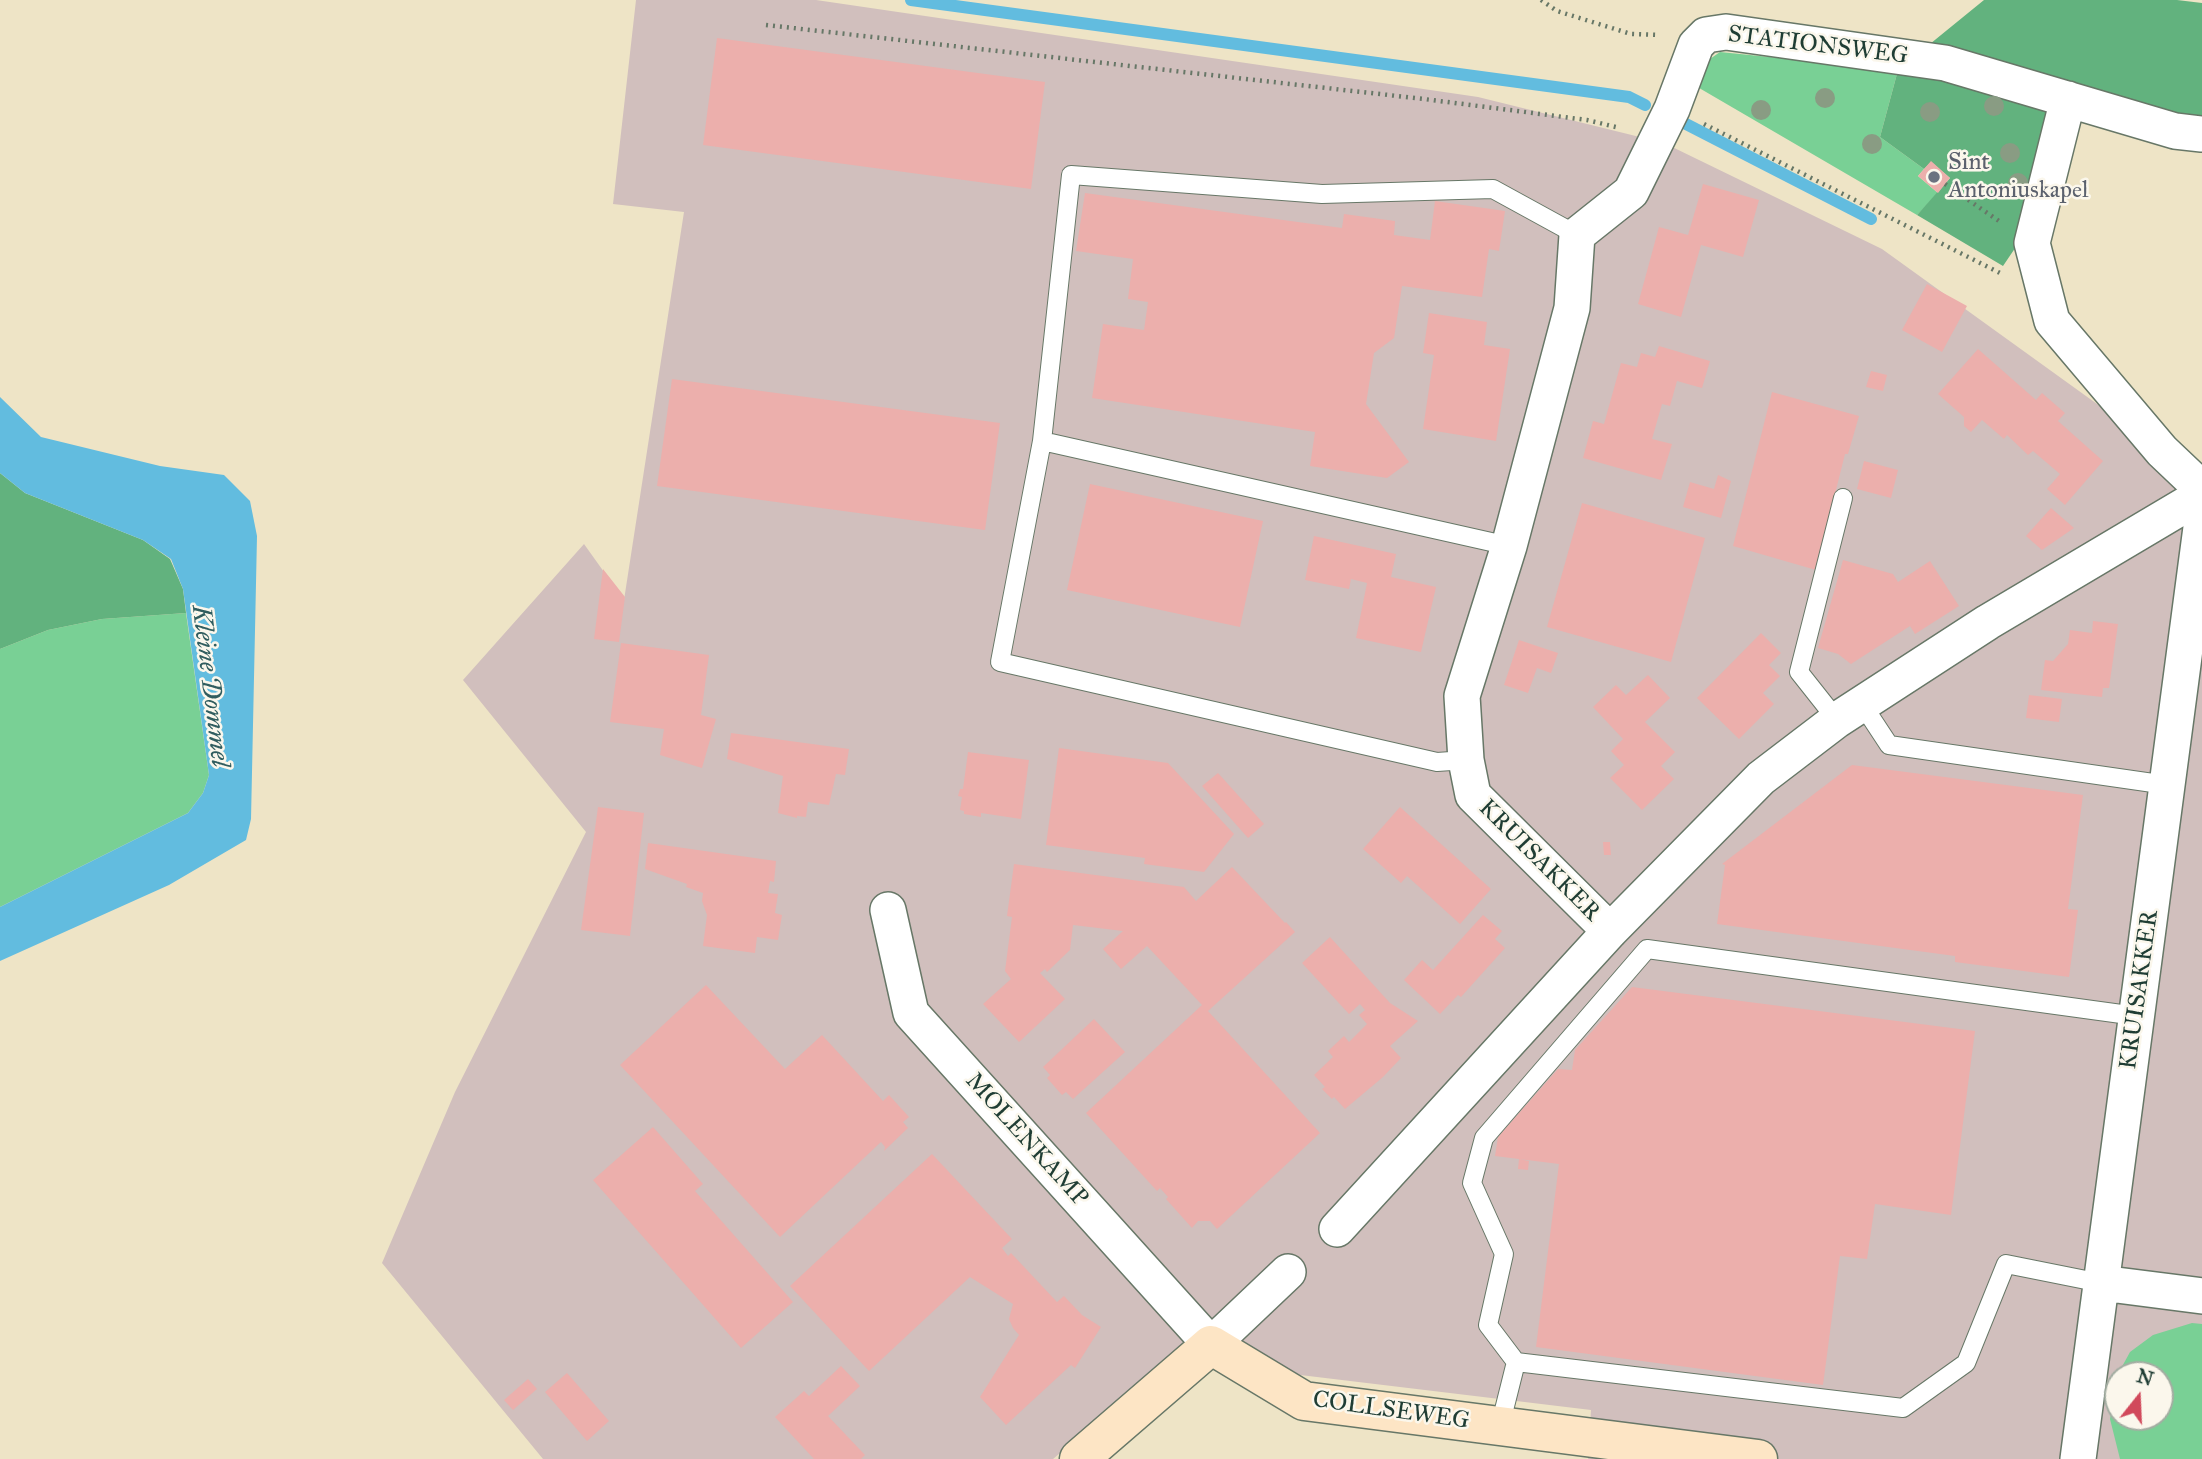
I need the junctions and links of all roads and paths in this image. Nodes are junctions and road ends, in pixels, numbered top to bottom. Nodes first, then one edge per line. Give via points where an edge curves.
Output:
1 (1541, 0) edge
2 (766, 25) dead end
3 (1706, 35) junction
4 (2068, 99) junction
5 (1665, 123) junction
6 (2202, 134) edge
7 (1945, 184) dead end
8 (1577, 235) junction
9 (2032, 243) junction
10 (2045, 296) junction
11 (1042, 442) junction
12 (2202, 489) edge
13 (2202, 495) edge
14 (1843, 498) dead end
15 (2202, 520) edge
16 (1509, 546) junction
17 (1850, 712) junction
18 (1466, 760) junction
19 (2167, 785) junction
20 (888, 910) dead end
21 (1609, 931) junction
22 (2136, 1016) junction
23 (1337, 1228) dead end
24 (1288, 1272) dead end
25 (2101, 1283) junction
26 (2202, 1296) edge
27 (1211, 1345) junction
28 (1516, 1362) junction
29 (1500, 1426) junction
30 (1659, 1453) edge
31 (1079, 1459) edge
32 (1758, 1459) edge
33 (2078, 1459) edge

1 - 3 path via 1557,11 1631,34
2 - 5 path via 1587,120
3 - 4 street, STATIONSWEG via 1726,32 1945,63
3 - 5 street, STATIONSWEG via 1696,45
4 - 6 street, STATIONSWEG via 2175,131
4 - 9 street
5 - 8 street, STATIONSWEG via 1631,192
5 - 10 path
7 - 9 path
8 - 11 lane via 1493,189 1322,194 1071,175
8 - 16 street via 1573,308
9 - 10 street
10 - 12 street via 2052,321 2162,451
11 - 16 lane
11 - 18 lane via 1000,662 1437,762
13 - 17 street, KRUISAKKER via 1988,622
14 - 17 lane via 1799,673
15 - 19 street, KRUISAKKER
16 - 18 street, KRUISAKKER via 1462,696
17 - 19 lane via 1889,745
17 - 21 street, KRUISAKKER via 1761,778
18 - 21 street, KRUISAKKER via 1473,795
19 - 22 street, KRUISAKKER
20 - 27 street, MOLENKAMP via 911,1013
21 - 23 street, KRUISAKKER
22 - 25 street, KRUISAKKER
22 - 28 lane via 1647,949 1484,1138 1472,1184 1504,1254 1488,1325
24 - 27 street
25 - 26 street
25 - 28 lane via 2006,1264 1966,1363 1903,1409
25 - 33 street, KRUISAKKER
27 - 29 street, COLLSEWEG via 1304,1401
27 - 31 street
28 - 29 lane
29 - 30 street, COLLSEWEG
30 - 32 street, COLLSEWEG

